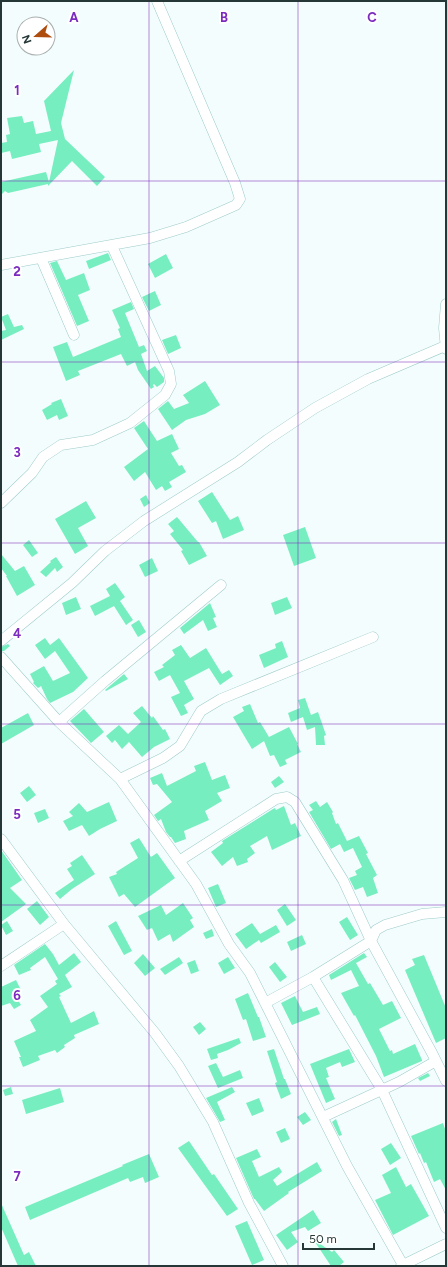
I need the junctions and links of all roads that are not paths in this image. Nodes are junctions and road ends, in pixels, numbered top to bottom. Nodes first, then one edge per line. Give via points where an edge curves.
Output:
1 (157, 1) edge
2 (112, 246) junction
3 (41, 258) junction
4 (1, 265) edge
5 (446, 304) edge
6 (74, 335) dead end
7 (446, 348) edge
8 (1, 503) edge
9 (221, 585) dead end
10 (373, 637) dead end
11 (1, 641) edge
12 (1, 657) edge
13 (59, 722) junction
14 (120, 779) junction
15 (1, 840) edge
16 (179, 861) junction
17 (446, 912) edge
18 (64, 924) junction
19 (371, 941) junction
20 (1, 966) edge
21 (313, 977) junction
22 (265, 1003) junction
23 (436, 1061) junction
24 (446, 1081) edge
25 (382, 1090) junction
26 (323, 1117) junction
27 (446, 1228) edge
28 (446, 1244) edge
29 (284, 1266) edge
30 (402, 1266) edge

1 - 2 street via 240,199 236,205 186,227
2 - 3 street
2 - 8 street via 169,371 171,384 165,395 130,423 93,440 61,445 42,457 32,473
3 - 4 street
3 - 6 street
5 - 7 street
7 - 11 street via 368,379 315,408 238,462 144,521 105,551
9 - 13 street
10 - 14 street via 221,699 201,712 180,746 163,758
12 - 13 street
13 - 14 street
14 - 16 street
15 - 18 street
16 - 19 street via 276,799 287,797 295,802 343,880
16 - 22 street via 196,884 228,944 250,973
17 - 19 street via 422,914 385,925 376,930
18 - 20 street
18 - 29 street via 155,1033 179,1066 213,1122 249,1203
19 - 21 street
19 - 23 street
21 - 22 street
21 - 25 street
22 - 26 street
23 - 24 street
23 - 25 street
25 - 26 street
25 - 27 street
26 - 30 street
28 - 30 street

